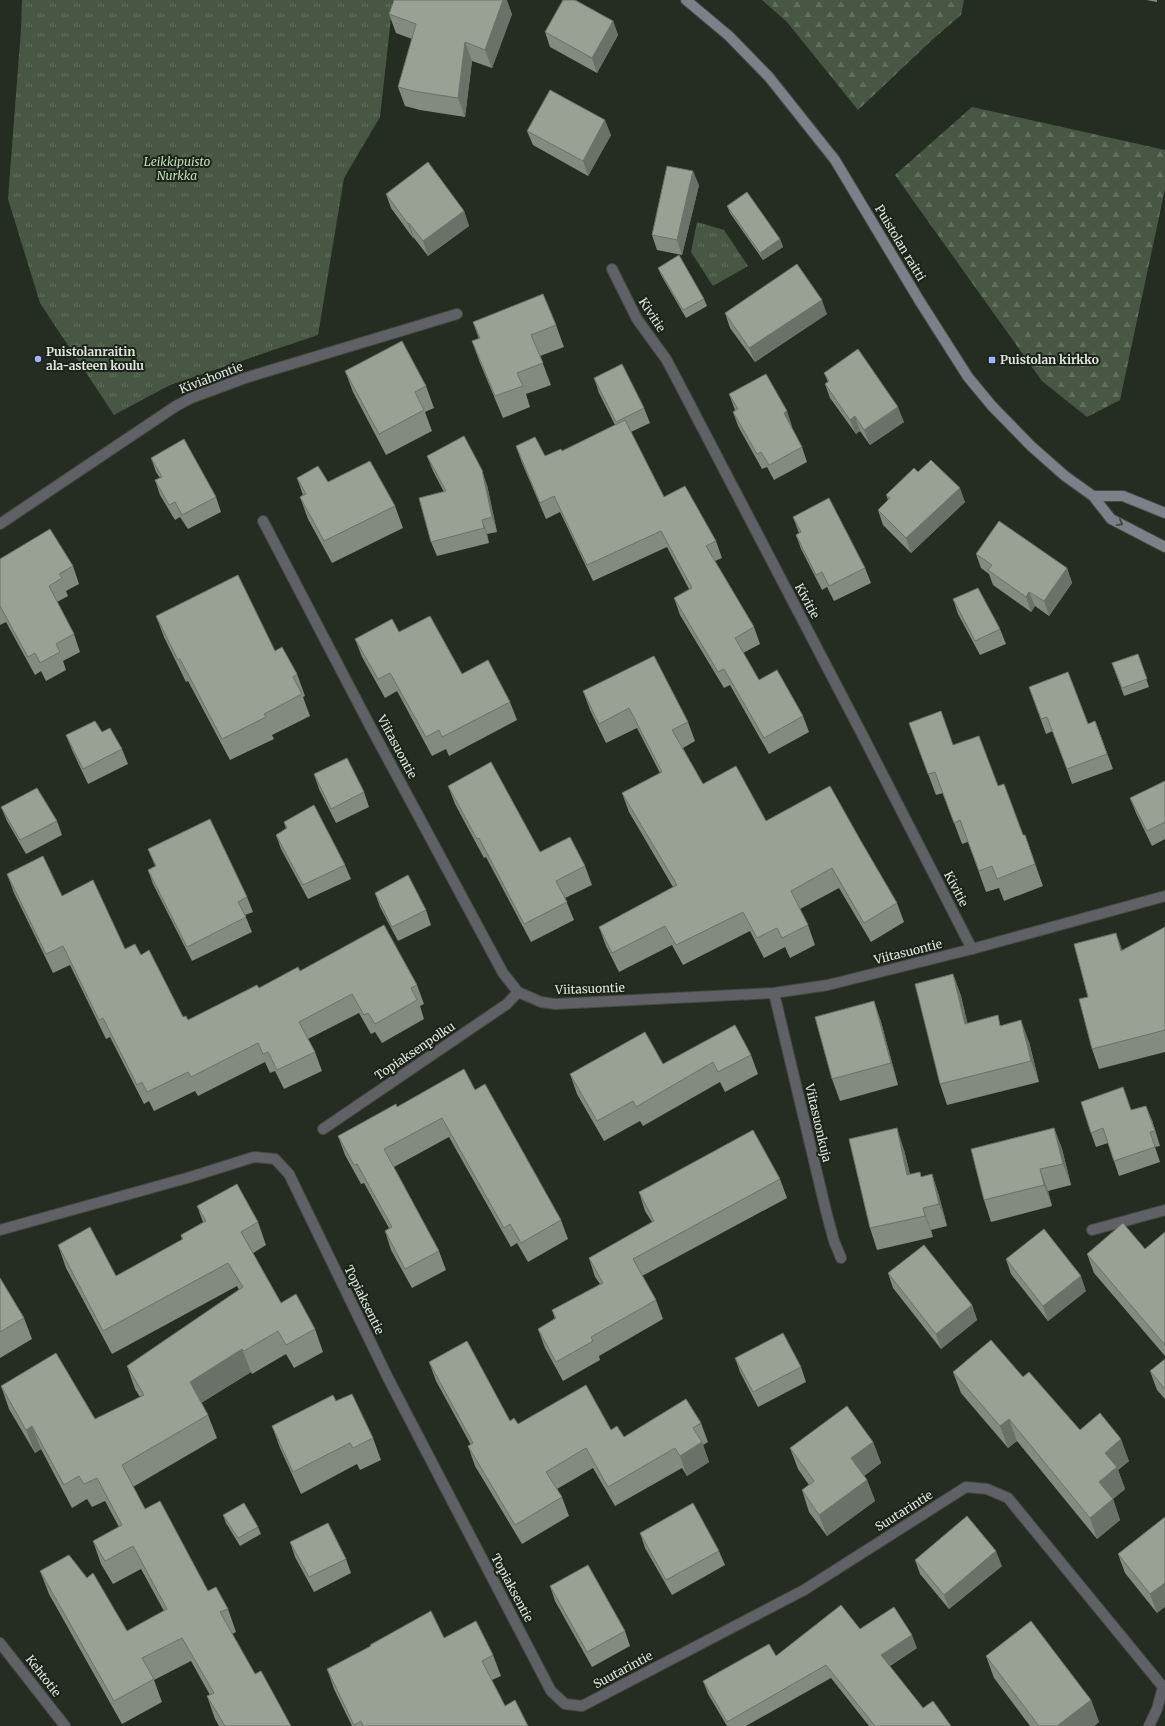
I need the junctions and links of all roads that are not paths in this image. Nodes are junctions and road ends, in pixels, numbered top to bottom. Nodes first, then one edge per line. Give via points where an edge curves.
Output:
1 (686, 0) edge
2 (612, 269) dead end
3 (457, 314) dead end
4 (1093, 496) junction
5 (1165, 513) edge
6 (263, 521) dead end
7 (0, 524) edge
8 (1165, 547) edge
9 (1165, 896) edge
10 (972, 949) junction
11 (518, 992) junction
12 (774, 993) junction
13 (323, 1129) dead end
14 (1165, 1210) edge
15 (0, 1230) edge
16 (1092, 1230) dead end
17 (842, 1258) dead end
18 (0, 1643) edge
19 (565, 1704) joint
20 (65, 1726) edge
21 (1149, 1726) edge

1 - 4 main road, Puistolan raitti via 729,36 769,76 835,160 968,377 1031,446 1065,476
2 - 10 street, Kivitie via 637,319 673,372
3 - 7 street, Kiviahontie via 245,378 191,398
4 - 5 main road via 1123,496
4 -> 8 main road, Puistolan raitti via 1111,519
6 - 11 street, Viitasuontie via 500,966
9 - 10 street, Viitasuontie
10 - 12 street, Viitasuontie via 828,985
11 - 12 street, Viitasuontie via 541,1002 555,1004
11 - 13 street, Topiaksenpolku via 507,1004
12 - 17 street, Viitasuonkuja via 826,1211 834,1241
14 - 16 street
15 - 19 street, Topiaksentie via 254,1157 275,1159 289,1174 388,1378 551,1691
18 - 20 street, Kehtotie
19 - 21 street, Suutarintie via 582,1706 804,1590 966,1487 987,1488 1008,1498 1162,1687 1157,1710

